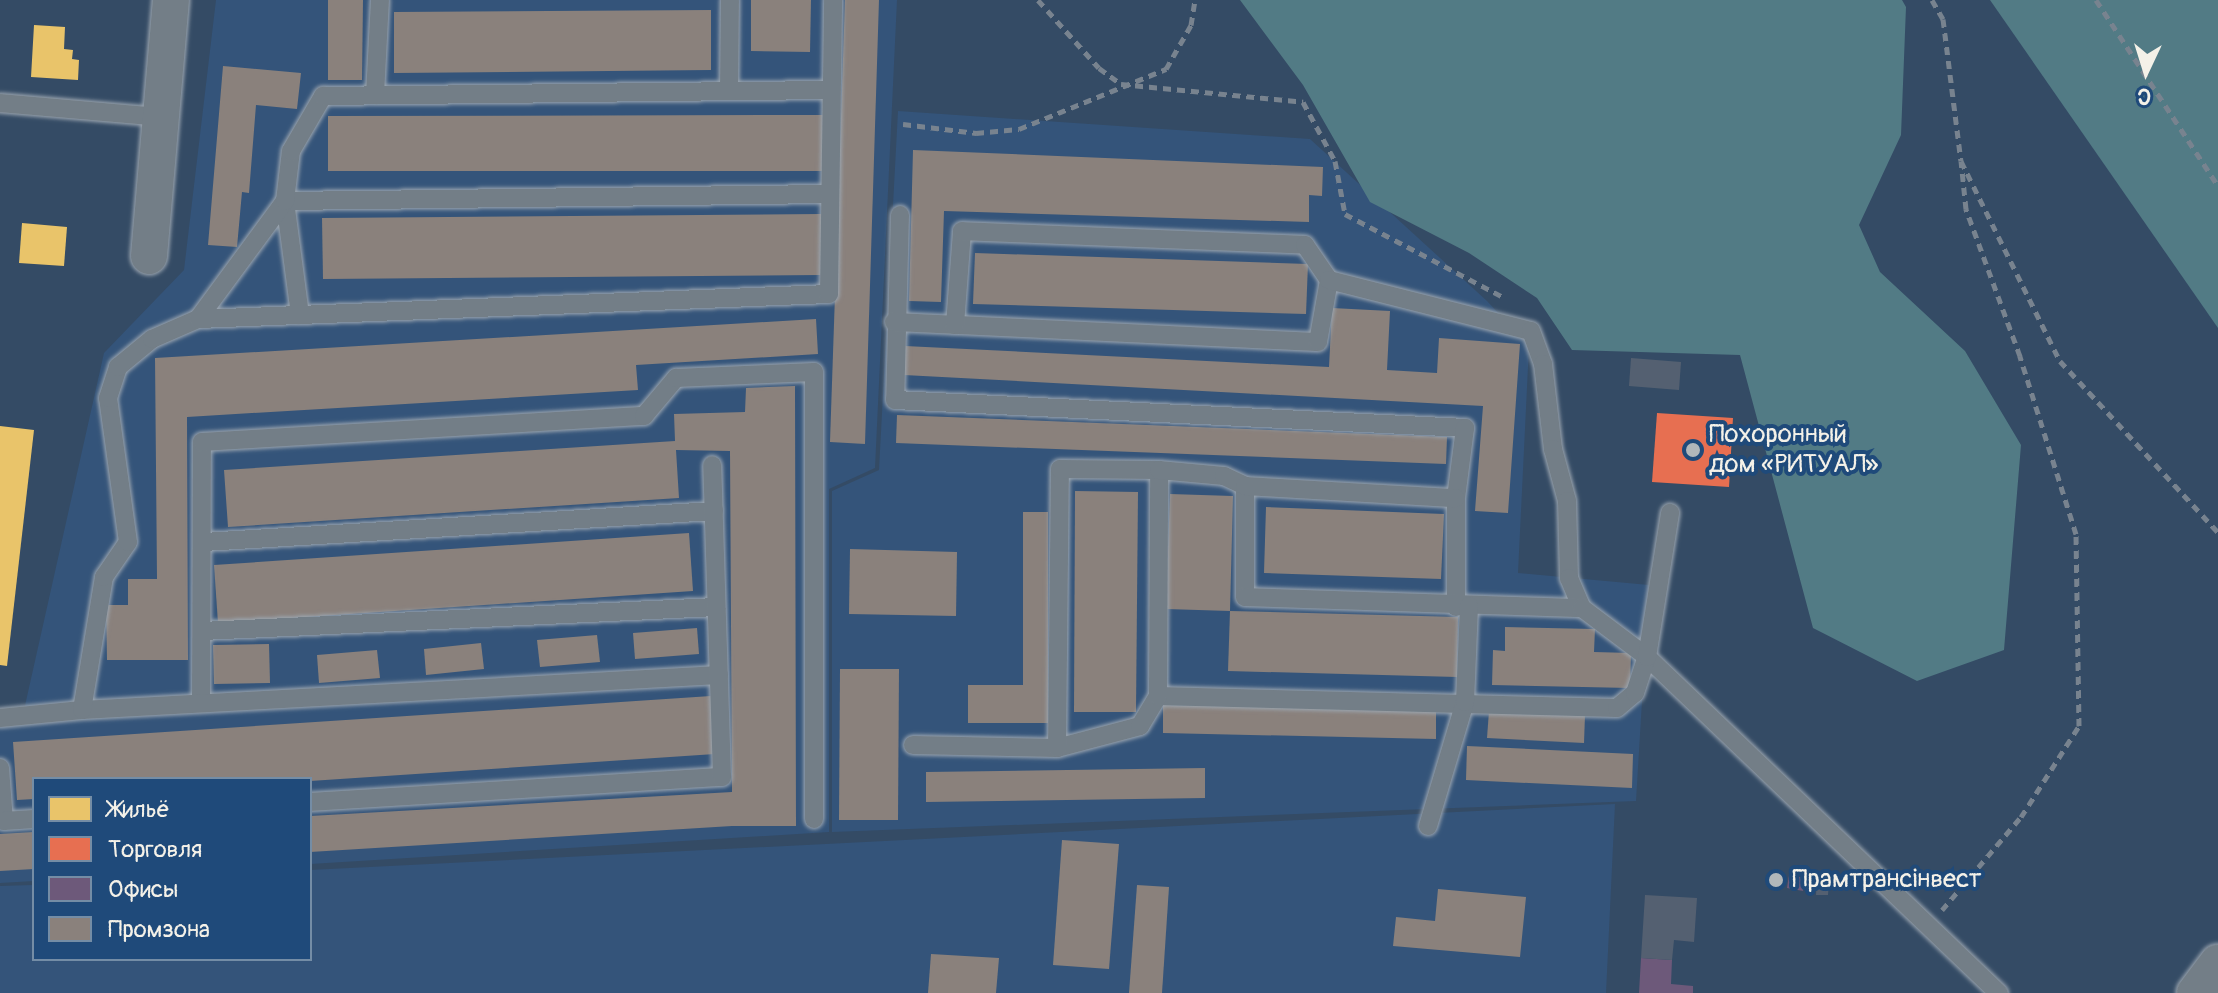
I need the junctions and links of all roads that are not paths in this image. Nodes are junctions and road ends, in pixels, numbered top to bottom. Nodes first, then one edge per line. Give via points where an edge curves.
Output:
1 (171, 0) edge
2 (380, 0) edge
3 (730, 0) edge
4 (833, 0) edge
5 (729, 90) junction
6 (831, 90) junction
7 (375, 95) junction
8 (0, 103) edge
9 (161, 117) junction
10 (830, 194) junction
11 (285, 201) junction
12 (900, 215) dead end
13 (149, 256) dead end
14 (1329, 280) junction
15 (300, 315) junction
16 (198, 319) junction
17 (894, 322) junction
18 (955, 325) junction
19 (712, 465) dead end
20 (1159, 470) junction
21 (1245, 486) junction
22 (1456, 498) junction
23 (714, 511) junction
24 (1670, 513) dead end
25 (204, 542) junction
26 (1463, 606) junction
27 (716, 607) junction
28 (1582, 608) junction
29 (202, 631) junction
30 (1647, 657) junction
31 (719, 675) junction
32 (1158, 696) junction
33 (1465, 702) junction
34 (201, 703) junction
35 (82, 710) junction
36 (0, 718) edge
37 (913, 745) dead end
38 (1057, 748) junction
39 (0, 768) edge
40 (312, 802) edge
41 (32, 819) edge
42 (814, 819) dead end
43 (1428, 826) dead end
44 (2218, 963) edge
45 (1999, 993) edge
46 (2195, 993) edge

1 - 9 street
2 - 7 lane
3 - 5 lane
4 - 6 lane
5 - 6 lane
5 - 7 lane
6 - 10 lane
7 - 11 lane via 323,96 291,151
8 - 9 lane
9 - 13 street
10 - 11 lane
10 - 15 lane via 829,294
11 - 15 lane
11 - 16 lane
12 - 17 lane
14 - 18 lane via 1318,342
14 - 18 lane via 1305,245 962,231
14 - 28 lane via 1531,331 1543,364 1553,449 1567,501 1569,578
15 - 16 lane
16 - 35 lane via 152,339 118,367 108,398 128,542 104,577
17 - 18 lane
17 - 22 lane via 895,400 1465,428
19 - 23 lane
20 - 21 lane via 1224,476
20 - 32 lane
20 - 38 lane via 1060,469
21 - 22 lane
21 - 26 lane via 1245,597
22 - 26 lane
23 - 25 lane
23 - 27 lane
24 - 30 lane
25 - 29 lane
25 - 42 lane via 202,442 644,416 676,378 814,372
26 - 28 lane
26 - 33 lane
27 - 29 lane
27 - 31 lane
28 - 30 lane
29 - 34 lane
30 - 33 lane via 1635,693 1617,708
30 - 45 lane
31 - 34 lane
31 - 40 lane via 722,777
32 - 33 lane
32 - 38 lane via 1140,726
33 - 43 lane
34 - 35 lane
35 - 36 lane
37 - 38 lane
39 - 41 lane via 4,821
44 - 46 street

